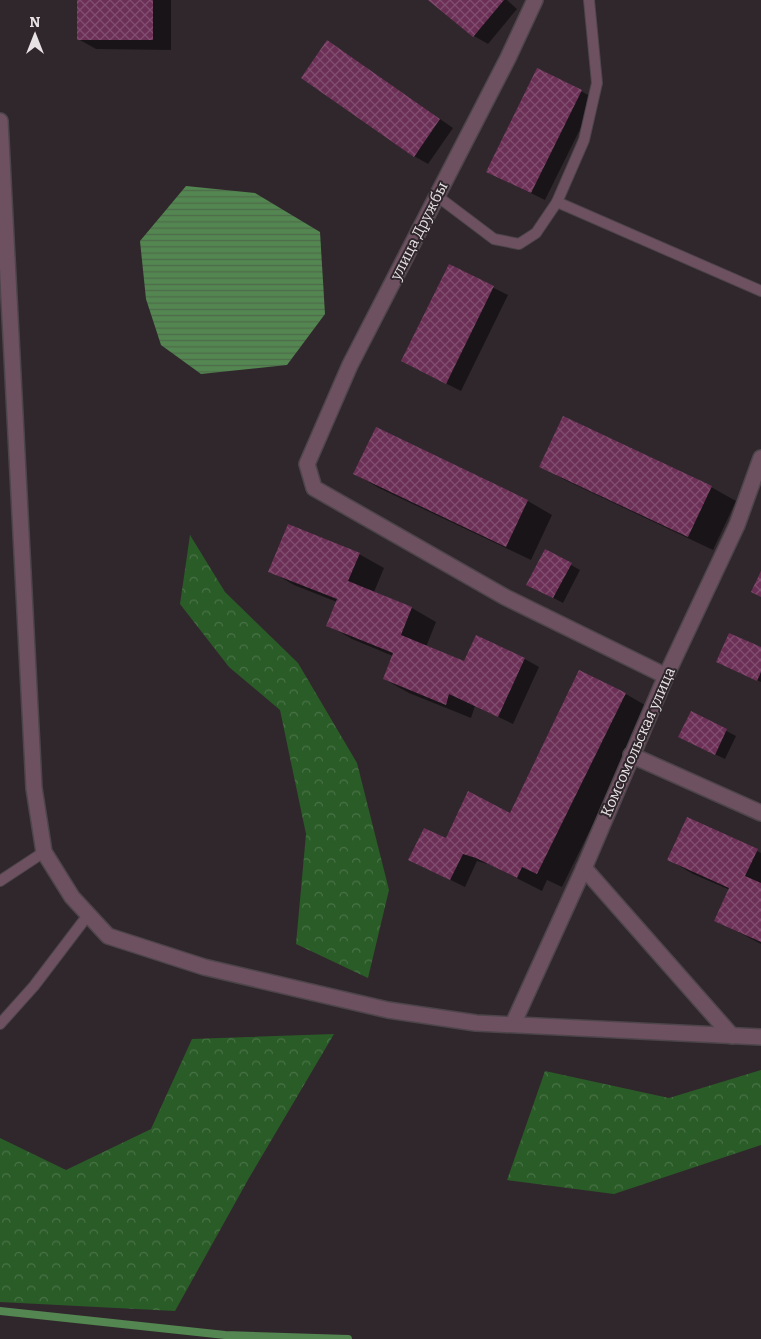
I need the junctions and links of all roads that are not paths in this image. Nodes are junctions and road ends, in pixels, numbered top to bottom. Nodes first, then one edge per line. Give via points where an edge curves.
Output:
1 (535, 0) edge
2 (588, 0) edge
3 (0, 120) edge
4 (438, 196) junction
5 (557, 202) junction
6 (761, 292) edge
7 (761, 458) edge
8 (666, 676) junction
9 (631, 755) junction
10 (761, 813) edge
11 (44, 852) junction
12 (584, 868) junction
13 (0, 881) edge
14 (88, 915) junction
15 (0, 1024) edge
16 (513, 1024) junction
17 (732, 1036) junction
18 (761, 1036) edge

1 - 4 street, улица Дружбы
2 - 5 lane via 597,83 584,140
3 - 11 street via 34,788
4 - 5 lane via 494,239 519,244 536,233
4 - 8 street, улица Дружбы via 350,365 306,464 314,488 505,597
5 - 6 lane
7 - 8 street, Комсомольская улица via 737,525
8 - 9 street, Комсомольская улица
9 - 10 street
9 - 12 street, Комсомольская улица
11 - 13 lane
11 - 14 street via 72,898
12 - 16 street, Комсомольская улица
12 - 17 street
14 - 15 lane via 34,986
14 - 16 street via 108,936 204,967 388,1010 476,1023
16 - 17 street
17 - 18 street

